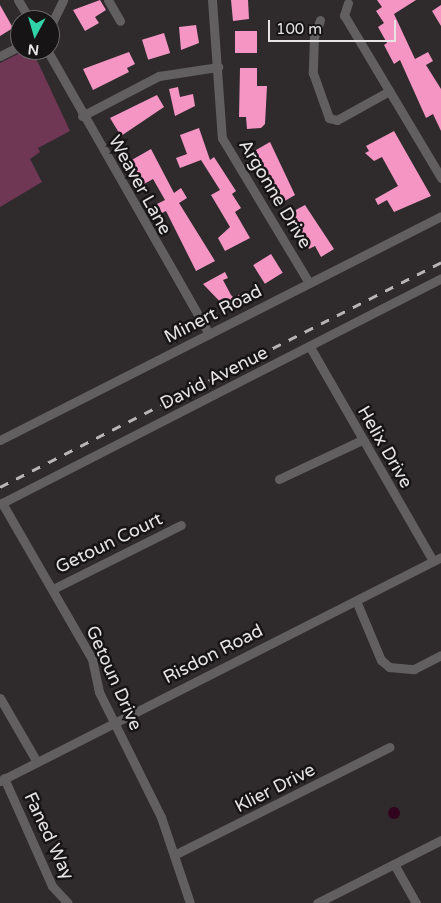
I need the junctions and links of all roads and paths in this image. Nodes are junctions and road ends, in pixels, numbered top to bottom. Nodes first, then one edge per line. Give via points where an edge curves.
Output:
1 (108, 0) edge
2 (212, 0) edge
3 (348, 3) dead end
4 (320, 20) dead end
5 (120, 21) dead end
6 (52, 60) edge
7 (218, 67) junction
8 (389, 91) junction
9 (82, 116) junction
10 (441, 178) edge
11 (441, 216) edge
12 (441, 278) edge
13 (309, 283) junction
14 (209, 334) junction
15 (310, 347) junction
16 (0, 440) edge
17 (362, 440) junction
18 (279, 479) dead end
19 (1, 503) edge
20 (181, 525) dead end
21 (437, 559) edge
22 (53, 589) junction
23 (358, 602) junction
24 (441, 655) edge
25 (0, 698) edge
26 (114, 722) junction
27 (390, 747) dead end
28 (37, 762) junction
29 (2, 780) edge
30 (441, 840) edge
31 (174, 855) junction
32 (394, 864) junction
33 (68, 903) edge
34 (190, 903) edge
35 (317, 903) edge
36 (416, 903) edge

1 - 5 street
2 - 7 street, Argonne Drive
3 - 8 street via 344,14
4 - 8 street via 314,37 313,73 329,118 337,120
6 - 9 street, Weaver Lane
7 - 9 street via 159,76
7 - 13 street, Argonne Drive via 222,138
8 - 10 street
9 - 14 street, Weaver Lane
11 - 13 street, Minert Road
12 - 15 street, David Avenue
13 - 14 street, Minert Road
14 - 16 street, Minert Road
15 - 17 street, Helix Drive
15 - 19 street, David Avenue
17 - 18 street
17 - 21 street, Helix Drive
19 - 22 street, Getoun Drive
20 - 22 street, Getoun Court
21 - 23 street, Risdon Road
22 - 26 street, Getoun Drive via 92,659 99,692
23 - 24 street via 381,660 389,667 414,669
23 - 26 street, Risdon Road
25 - 28 street
26 - 28 street, Risdon Road
26 - 31 street, Getoun Drive
27 - 31 street, Klier Drive
28 - 29 street, Risdon Road
29 - 33 street, Faned Way via 52,886
30 - 32 street
31 - 34 street, Getoun Drive
32 - 35 street
32 - 36 street

